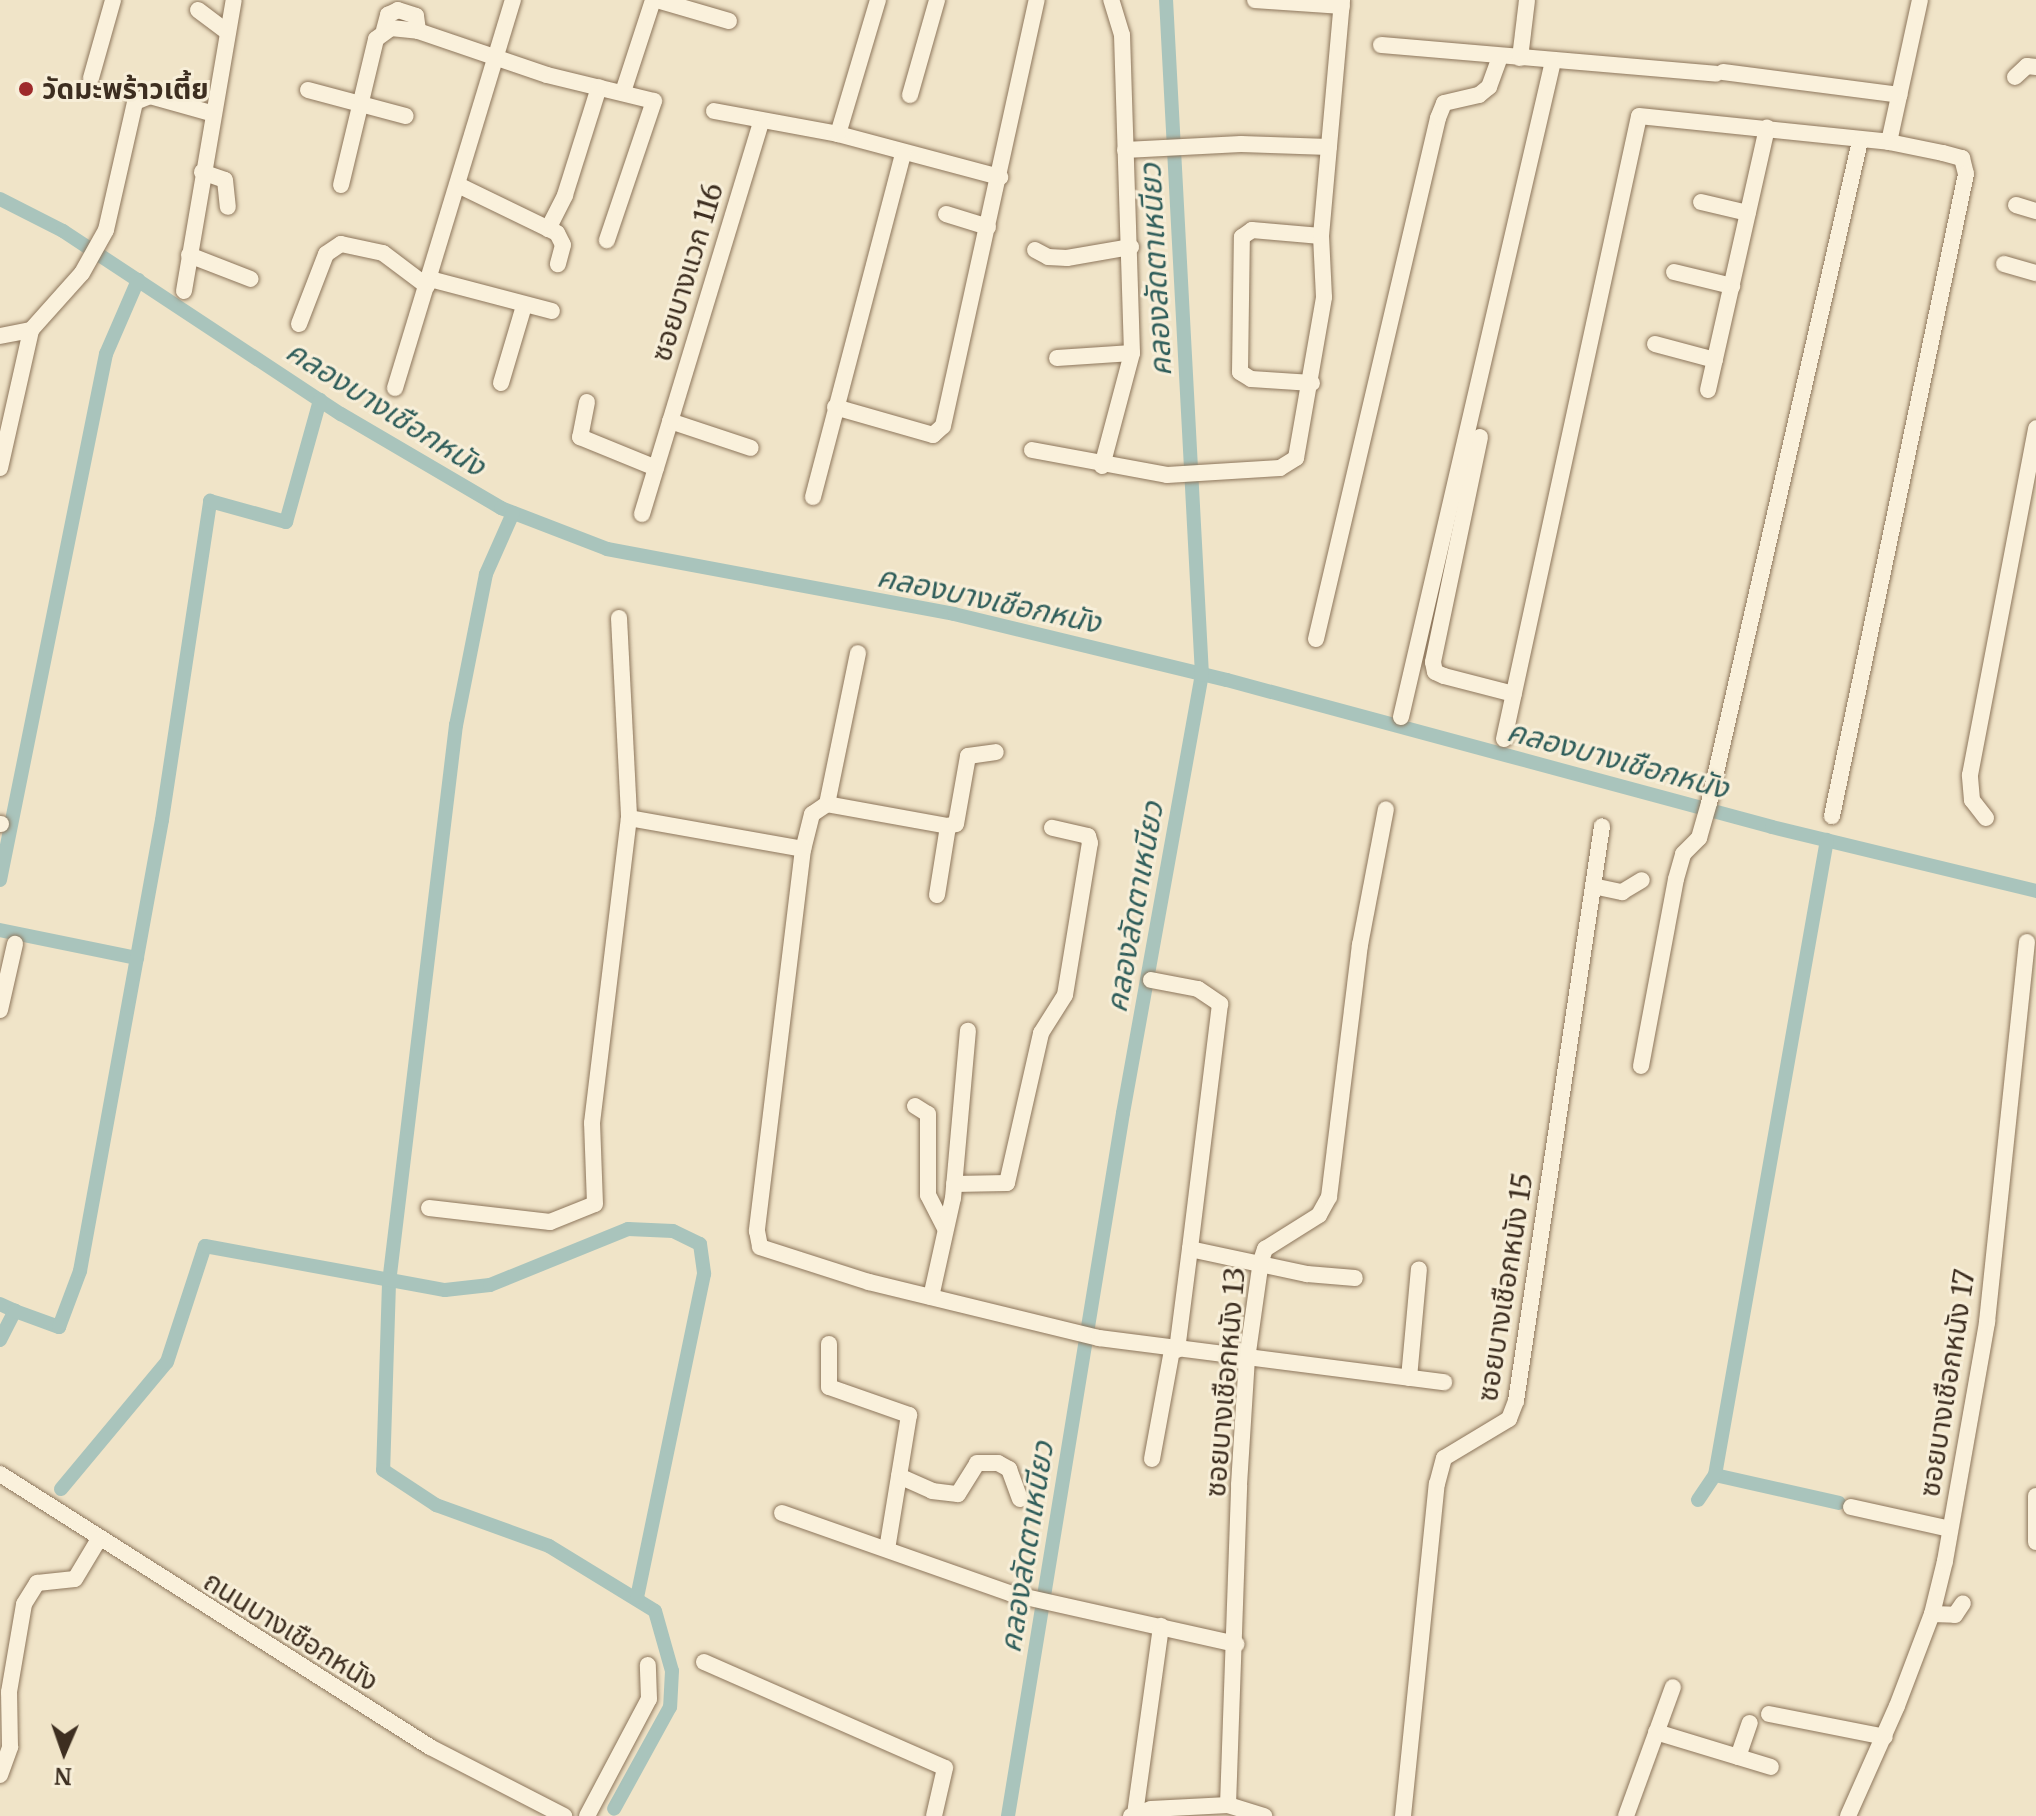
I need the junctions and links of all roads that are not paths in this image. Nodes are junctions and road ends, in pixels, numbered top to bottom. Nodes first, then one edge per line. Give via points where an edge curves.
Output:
1 (113, 0) edge
2 (234, 0) edge
3 (513, 0) edge
4 (655, 0) edge
5 (878, 0) edge
6 (937, 0) edge
7 (1037, 0) edge
8 (1111, 0) edge
9 (1255, 0) edge
10 (1527, 0) edge
11 (1920, 0) edge
12 (1342, 3) edge
13 (198, 10) dead end
14 (387, 15) edge
15 (729, 21) dead end
16 (227, 32) junction
17 (1381, 45) dead end
18 (1500, 56) junction
19 (496, 58) junction
20 (1520, 58) junction
21 (1553, 61) junction
22 (2036, 67) edge
23 (2015, 77) dead end
24 (91, 78) dead end
25 (599, 87) junction
26 (308, 90) dead end
27 (623, 92) junction
28 (910, 95) dead end
29 (1900, 95) junction
30 (361, 103) junction
31 (714, 111) dead end
32 (211, 113) junction
33 (406, 116) dead end
34 (761, 122) junction
35 (1767, 128) junction
36 (838, 134) junction
37 (1860, 141) junction
38 (1889, 142) junction
39 (1329, 147) junction
40 (1125, 150) junction
41 (903, 153) junction
42 (202, 172) junction
43 (1000, 177) junction
44 (341, 185) dead end
45 (458, 185) junction
46 (1701, 202) dead end
47 (2016, 205) dead end
48 (228, 207) dead end
49 (2036, 211) edge
50 (1748, 213) junction
51 (946, 214) dead end
52 (988, 227) junction
53 (548, 229) junction
54 (1321, 236) junction
55 (607, 240) dead end
56 (1131, 247) junction
57 (1035, 250) dead end
58 (189, 255) junction
59 (558, 264) dead end
60 (2004, 264) dead end
61 (1674, 272) dead end
62 (2036, 273) edge
63 (251, 279) dead end
64 (428, 283) junction
65 (1732, 286) junction
66 (184, 291) dead end
67 (524, 306) junction
68 (552, 311) dead end
69 (299, 324) dead end
70 (31, 330) junction
71 (0, 336) edge
72 (1655, 344) dead end
73 (1132, 353) junction
74 (1057, 358) dead end
75 (1715, 360) junction
76 (501, 383) dead end
77 (1312, 383) junction
78 (395, 388) dead end
79 (1708, 390) dead end
80 (587, 402) dead end
81 (835, 407) junction
82 (670, 421) junction
83 (2036, 428) edge
84 (1480, 437) dead end
85 (751, 448) dead end
86 (1032, 450) dead end
87 (1102, 466) junction
88 (0, 468) edge
89 (656, 468) junction
90 (813, 497) dead end
91 (642, 514) dead end
92 (619, 618) dead end
93 (1316, 639) dead end
94 (858, 653) dead end
95 (1514, 694) junction
96 (1401, 717) dead end
97 (1504, 739) dead end
98 (996, 752) dead end
99 (827, 804) junction
100 (1386, 809) dead end
101 (1832, 816) dead end
102 (629, 818) junction
103 (1986, 818) dead end
104 (948, 826) junction
105 (1602, 826) dead end
106 (1052, 828) dead end
107 (803, 849) junction
108 (1642, 880) dead end
109 (1593, 886) junction
110 (937, 895) dead end
111 (2027, 942) dead end
112 (15, 944) dead end
113 (1151, 980) dead end
114 (0, 1010) edge
115 (968, 1031) dead end
116 (1641, 1066) dead end
117 (915, 1106) dead end
118 (954, 1184) junction
119 (429, 1208) dead end
120 (945, 1228) junction
121 (1190, 1249) junction
122 (1261, 1261) junction
123 (1419, 1269) dead end
124 (1355, 1278) dead end
125 (931, 1297) junction
126 (829, 1344) dead end
127 (1174, 1350) junction
128 (1247, 1359) junction
129 (1409, 1378) junction
130 (1444, 1382) dead end
131 (1152, 1459) dead end
132 (0, 1474) edge
133 (899, 1476) junction
134 (2036, 1496) edge
135 (1020, 1499) dead end
136 (1851, 1507) dead end
137 (782, 1513) dead end
138 (1950, 1529) junction
139 (99, 1539) junction
140 (2036, 1542) edge
141 (887, 1549) junction
142 (1963, 1603) dead end
143 (1932, 1614) junction
144 (1161, 1626) junction
145 (1236, 1644) junction
146 (704, 1662) dead end
147 (648, 1665) dead end
148 (6, 1679) edge
149 (1673, 1687) dead end
150 (1769, 1714) dead end
151 (1750, 1723) dead end
152 (1656, 1732) junction
153 (1885, 1737) junction
154 (1738, 1757) junction
155 (1771, 1767) dead end
156 (0, 1775) edge
157 (1228, 1805) junction
158 (1133, 1815) edge
159 (564, 1816) edge
160 (587, 1816) edge
161 (934, 1816) edge
162 (1264, 1816) edge
163 (1403, 1816) edge
164 (1626, 1816) edge
165 (1848, 1816) edge

1 - 24 street
2 - 16 street
3 - 19 street
4 - 15 street
4 - 27 street
5 - 36 street
6 - 28 street
7 - 43 street
8 - 40 street via 1122,35
9 - 12 street
10 - 20 street
11 - 29 street
12 - 39 street
13 - 16 street
14 - 19 street
14 - 30 street
16 - 32 street
17 - 18 street
18 - 20 street
18 - 93 street via 1489,87 1479,95 1444,103 1438,118
19 - 25 street
19 - 45 street
20 - 21 street
21 - 29 street via 1720,73
21 - 96 street
22 - 23 street via 2027,66
25 - 27 street
25 - 53 street via 565,195
26 - 30 street
27 - 55 street via 648,98 655,106
29 - 38 street
30 - 33 street
30 - 44 street
31 - 34 street
32 - 42 street
32 - 70 street via 140,96 106,230 82,273
34 - 36 street
34 - 82 street, ซอยบางแวก 116
35 - 37 street
35 - 50 street
35 - 95 street via 1655,115 1639,116 1636,122
36 - 41 street
37 - 38 street
37 - 116 street via 1703,824 1683,854 1676,879
38 - 101 street via 1962,158 1966,174
39 - 40 street via 1173,145
39 - 54 street
40 - 56 street
41 - 43 street
41 - 81 street
42 - 48 street via 225,180
42 - 58 street
43 - 52 street
45 - 53 street
45 - 64 street
46 - 50 street
47 - 49 street
50 - 65 street
51 - 52 street
52 - 81 street via 939,434
53 - 59 street via 563,245
54 - 77 street via 1324,297
54 - 77 street via 1252,230 1242,237 1240,372 1251,379
56 - 57 street via 1067,258
56 - 73 street
58 - 63 street
58 - 66 street
60 - 62 street
61 - 65 street
64 - 67 street
64 - 69 street via 383,253 341,244 326,254
64 - 78 street
65 - 75 street
67 - 68 street
67 - 76 street
70 - 71 street
70 - 88 street
72 - 75 street
73 - 74 street
73 - 87 street
75 - 79 street
77 - 87 street via 1290,465 1167,475
80 - 89 street via 580,437
81 - 90 street
82 - 85 street
82 - 89 street, ซอยบางแวก 116
83 - 103 street via 1970,775 1972,800
84 - 95 street via 1433,662 1435,672 1444,676
86 - 87 street
89 - 91 street, ซอยบางแวก 116
92 - 102 street
94 - 99 street
95 - 97 street
98 - 104 street via 968,756 956,824
99 - 104 street
99 - 107 street via 812,814
100 - 122 street, ซอยบางเชือกหนัง 13 via 1360,945 1329,1197 1319,1215 1265,1249
102 - 107 street
102 - 119 street via 592,1123 595,1204 550,1222
104 - 110 street
105 - 109 street, ซอยบางเชือกหนัง 15
106 - 118 street via 1088,836 1090,843 1065,995 1041,1033 1007,1183
107 - 125 street via 757,1239 766,1252
108 - 109 street via 1622,892
109 - 163 street, ซอยบางเชือกหนัง 15 via 1516,1401 1509,1419 1444,1458 1437,1484
111 - 138 street, ซอยบางเชือกหนัง 17 via 1987,1322
112 - 114 street
113 - 121 street via 1198,989 1220,1004
115 - 118 street
117 - 120 street via 928,1114 928,1195
118 - 120 street
120 - 125 street
121 - 122 street
121 - 127 street
122 - 124 street via 1307,1274
122 - 128 street, ซอยบางเชือกหนัง 13
123 - 129 street
125 - 127 street via 1099,1338
126 - 133 street via 829,1387 909,1415
127 - 128 street
127 - 131 street
128 - 129 street
128 - 145 street, ซอยบางเชือกหนัง 13
129 - 130 street
132 - 139 street, ถนนบางเชือกหนัง
133 - 135 street via 932,1491 958,1494 977,1463 998,1463 1009,1469
133 - 141 street
134 - 140 street
136 - 138 street
137 - 141 street
138 - 143 street, ซอยบางเชือกหนัง 17
139 - 148 street via 75,1579 33,1586 17,1625
139 - 159 street, ถนนบางเชือกหนัง via 430,1747
141 - 144 street via 1037,1600
142 - 143 street via 1955,1615
143 - 153 street, ซอยบางเชือกหนัง 17
144 - 145 street
144 - 158 street
145 - 157 street, ซอยบางเชือกหนัง 13
146 - 161 street via 945,1768
147 - 160 street via 649,1699
148 - 156 street via 10,1747
149 - 152 street
150 - 153 street
151 - 154 street
152 - 154 street
152 - 164 street
153 - 165 street, ซอยบางเชือกหนัง 17
154 - 155 street
157 - 158 street
157 - 162 street

